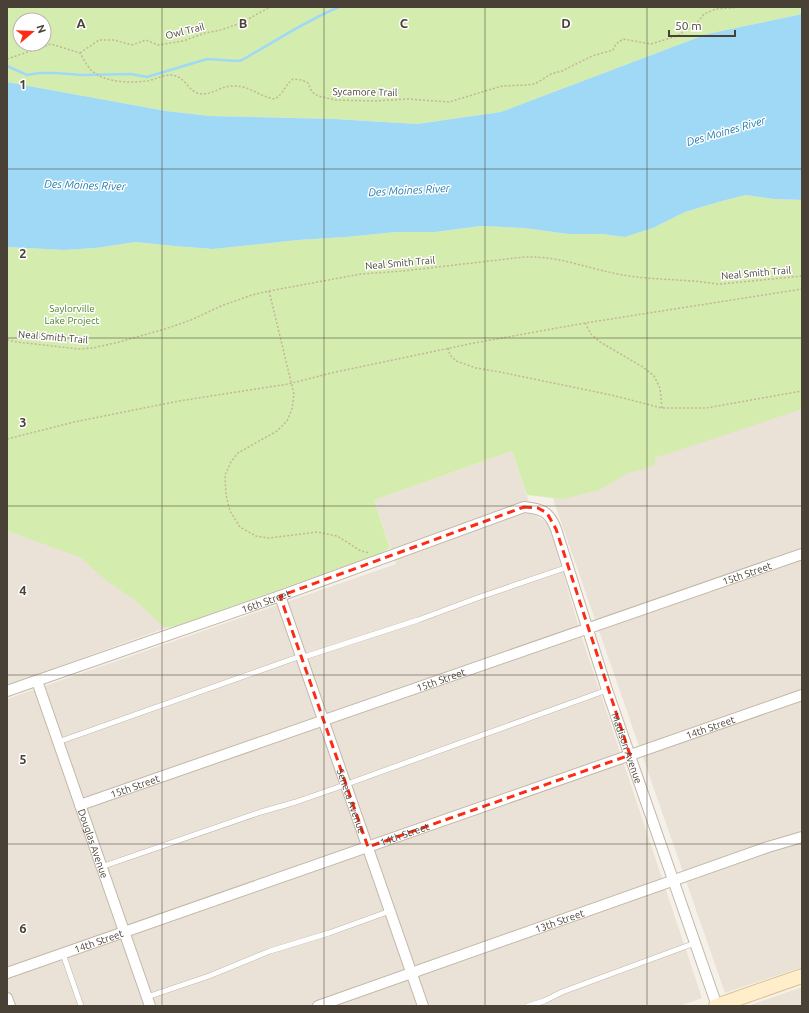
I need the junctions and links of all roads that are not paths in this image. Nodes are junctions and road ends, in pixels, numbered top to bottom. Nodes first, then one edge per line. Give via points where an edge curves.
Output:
1 (524, 507) joint
2 (802, 554) edge
3 (568, 567) junction
4 (280, 596) junction
5 (587, 629) junction
6 (301, 656) junction
7 (37, 681) junction
8 (607, 690) junction
9 (7, 691) edge
10 (802, 695) edge
11 (324, 720) junction
12 (58, 742) junction
13 (630, 755) junction
14 (346, 784) junction
15 (80, 805) junction
16 (802, 837) edge
17 (368, 848) junction
18 (102, 867) junction
19 (674, 881) junction
20 (390, 911) junction
21 (124, 932) junction
22 (695, 943) junction
23 (63, 954) junction
24 (412, 973) junction
25 (7, 974) edge
26 (802, 976) edge
27 (7, 998) edge
28 (148, 1001) edge
29 (10, 1006) edge
30 (81, 1006) edge
31 (318, 1006) edge
32 (423, 1006) edge
33 (528, 1006) edge
34 (717, 1006) edge

1 - 3 street, Madison Avenue via 538,508 547,513 553,521
1 - 4 street, 16th Street
2 - 5 street, 15th Street
3 - 5 street, Madison Avenue
3 - 6 lane via 418,620
4 - 6 street, Seneca Avenue
4 - 7 street, 16th Street
5 - 8 street, Madison Avenue
5 - 11 street, 15th Street
6 - 11 street, Seneca Avenue
6 - 12 lane
7 - 9 street, 16th Street
7 - 12 street, Douglas Avenue
8 - 13 street, Madison Avenue
8 - 14 lane
10 - 13 street, 14th Street
11 - 14 street, Seneca Avenue
11 - 15 street, 15th Street
12 - 15 street, Douglas Avenue
13 - 17 street, 14th Street
13 - 19 street, Madison Avenue
14 - 17 street, Seneca Avenue
14 - 18 lane
15 - 18 street, Douglas Avenue
16 - 19 street, 13th Street
17 - 20 street, Seneca Avenue
17 - 21 street, 14th Street
18 - 21 street, Douglas Avenue
19 - 22 street, Madison Avenue
19 - 24 street, 13th Street
20 - 24 street, Seneca Avenue
20 - 28 lane via 270,951
21 - 23 street, 14th Street
21 - 28 street, Douglas Avenue
22 - 33 lane
22 - 34 street, Madison Avenue
23 - 25 street, 14th Street
23 - 30 lane
24 - 31 street, 13th Street
24 - 32 street, Seneca Avenue
26 - 34 main road
27 - 29 street

